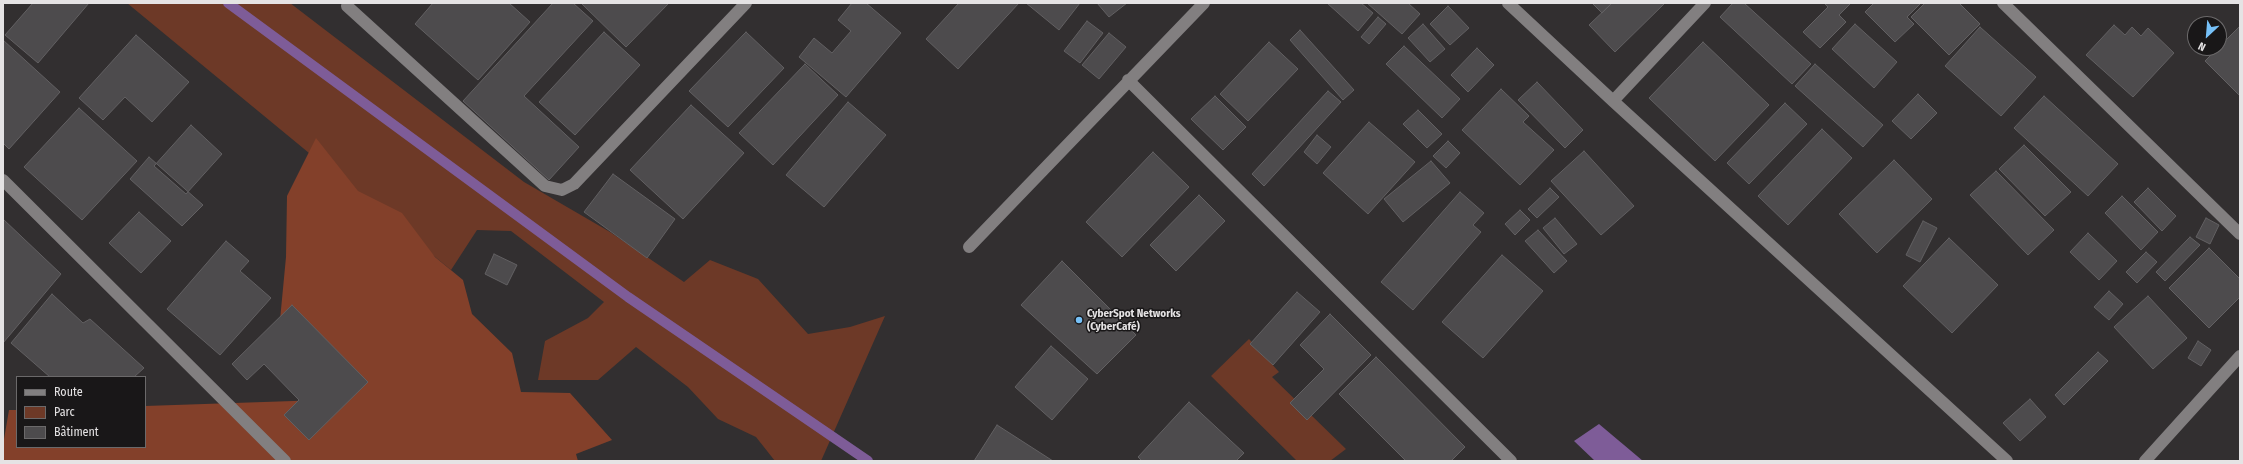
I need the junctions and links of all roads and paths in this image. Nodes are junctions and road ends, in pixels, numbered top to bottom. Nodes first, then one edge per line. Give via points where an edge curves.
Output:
1 (746, 3) edge
2 (1204, 3) edge
3 (1508, 3) edge
4 (1705, 3) edge
5 (2003, 3) edge
6 (347, 6) dead end
7 (1128, 80) junction
8 (1613, 102) junction
9 (3, 180) edge
10 (2240, 234) edge
11 (969, 247) dead end
12 (2240, 356) edge
13 (285, 461) edge
14 (1511, 461) edge
15 (2008, 461) edge
16 (2145, 461) edge

1 - 6 street via 574,184 562,190 545,186
2 - 7 street
3 - 8 street
4 - 8 street
5 - 10 street
7 - 11 street
7 - 14 street
8 - 15 street
9 - 13 street
12 - 16 street

